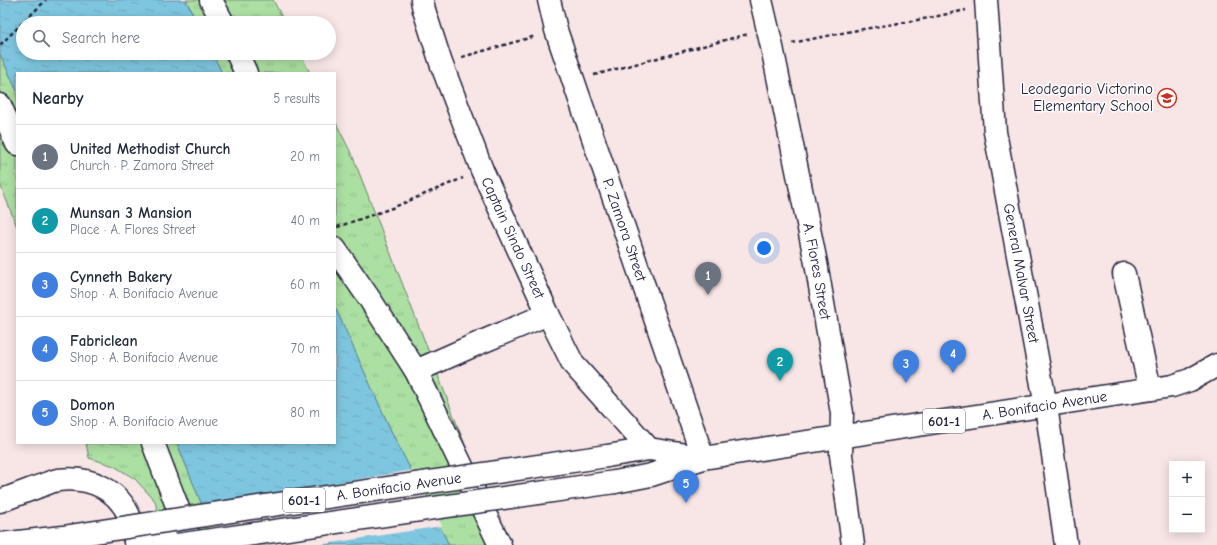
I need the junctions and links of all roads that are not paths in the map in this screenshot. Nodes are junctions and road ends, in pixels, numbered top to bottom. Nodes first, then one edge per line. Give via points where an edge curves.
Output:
1 (211, 0) edge
2 (422, 0) edge
3 (549, 0) edge
4 (761, 0) edge
5 (986, 3) edge
6 (219, 16) edge
7 (240, 60) edge
8 (246, 72) edge
9 (0, 105) edge
10 (16, 142) edge
11 (336, 250) edge
12 (1124, 274) dead end
13 (548, 314) junction
14 (1217, 365) edge
15 (416, 371) junction
16 (1150, 389) junction
17 (1046, 406) junction
18 (842, 437) junction
19 (153, 444) edge
20 (649, 450) junction
21 (703, 458) junction
22 (0, 501) edge
23 (185, 541) edge
24 (135, 543) edge
25 (0, 544) edge
26 (500, 545) edge
27 (853, 545) edge
28 (1066, 545) edge

1 - 6 street
2 - 13 street, Captain Sindo Street via 441,63 482,170
3 - 21 street, P. Zamora Street via 556,30
4 - 18 street, A. Flores Street via 816,263 842,413
5 - 17 street, General Malvar Street via 994,132
7 - 8 street
9 - 10 street
11 - 15 street
12 - 16 street
13 - 15 street
13 - 20 street, Captain Sindo Street via 572,364
14 - 16 street, A. Bonifacio Avenue / 601-1 via 1190,380
15 - 26 street
16 - 17 street, A. Bonifacio Avenue / 601-1
17 - 18 street, A. Bonifacio Avenue / 601-1
17 - 28 street, General Malvar Street
18 - 21 street, A. Bonifacio Avenue / 601-1
18 - 27 street, A. Flores Street
19 - 23 street
20 - 21 street, A. Bonifacio Avenue / 601-1
20 - 25 street, A. Bonifacio Avenue / 601-1, bridge via 63,537
21 - 23 street, A. Bonifacio Avenue / 601-1, bridge via 651,475 615,482
22 - 24 street via 56,480 78,479 92,482 106,488 122,504 131,522
23 - 24 street, A. Bonifacio Avenue

